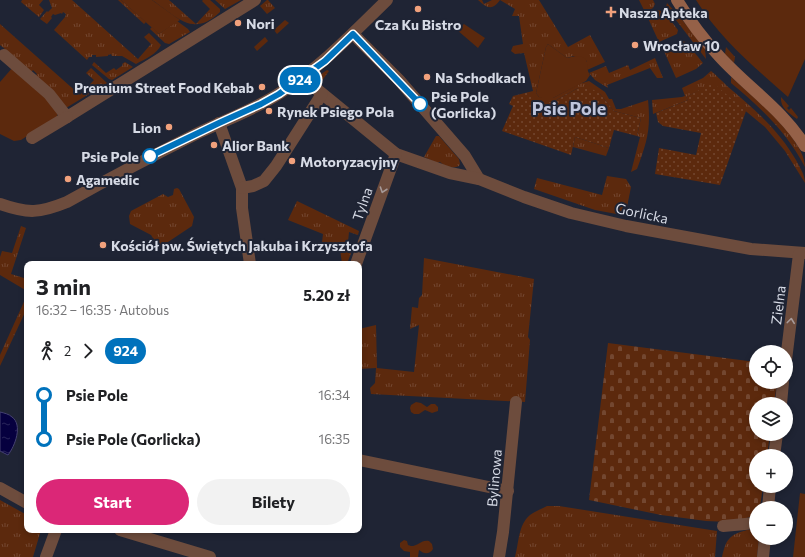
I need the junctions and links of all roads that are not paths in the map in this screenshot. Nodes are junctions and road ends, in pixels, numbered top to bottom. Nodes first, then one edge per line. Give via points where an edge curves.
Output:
1 (255, 0) edge
2 (387, 0) edge
3 (677, 0) edge
4 (353, 34) junction
5 (4, 55) dead end
6 (303, 78) junction
7 (322, 94) junction
8 (67, 117) junction
9 (219, 123) junction
10 (32, 138) dead end
11 (805, 146) edge
12 (396, 154) junction
13 (479, 179) junction
14 (242, 188) junction
15 (0, 204) edge
16 (802, 254) edge
17 (250, 261) edge
18 (357, 261) edge
19 (788, 345) edge
20 (516, 402) dead end
21 (362, 461) edge
22 (0, 488) edge
23 (508, 490) junction
24 (24, 501) edge
25 (749, 523) edge
26 (723, 526) dead end
27 (55, 533) edge
28 (130, 533) edge
29 (764, 545) edge
30 (46, 557) edge
31 (210, 557) edge
32 (499, 557) edge
33 (763, 557) edge

1 - 8 street
2 - 4 street
3 - 11 street via 698,32 719,57 786,120
4 - 6 street
4 - 13 street via 427,112 465,156
5 - 8 street via 49,94
6 - 7 street, Gorlicka
6 - 9 street via 261,104
7 - 12 street, Gorlicka
7 - 14 street via 276,166 269,184
8 - 10 street
9 - 14 street
9 - 15 street via 150,156 53,208 30,212
12 - 13 street, Gorlicka via 450,173
12 -> 18 street, Tylna
13 - 16 street, Gorlicka via 571,213 612,223 751,249
14 - 17 street via 242,208
19 -> 16 street, Zielna
20 - 23 street, Bylinowa
21 - 23 street
22 - 24 street
23 - 32 street, Bylinowa
25 - 26 street
27 - 30 street
28 - 31 street
29 - 33 street

